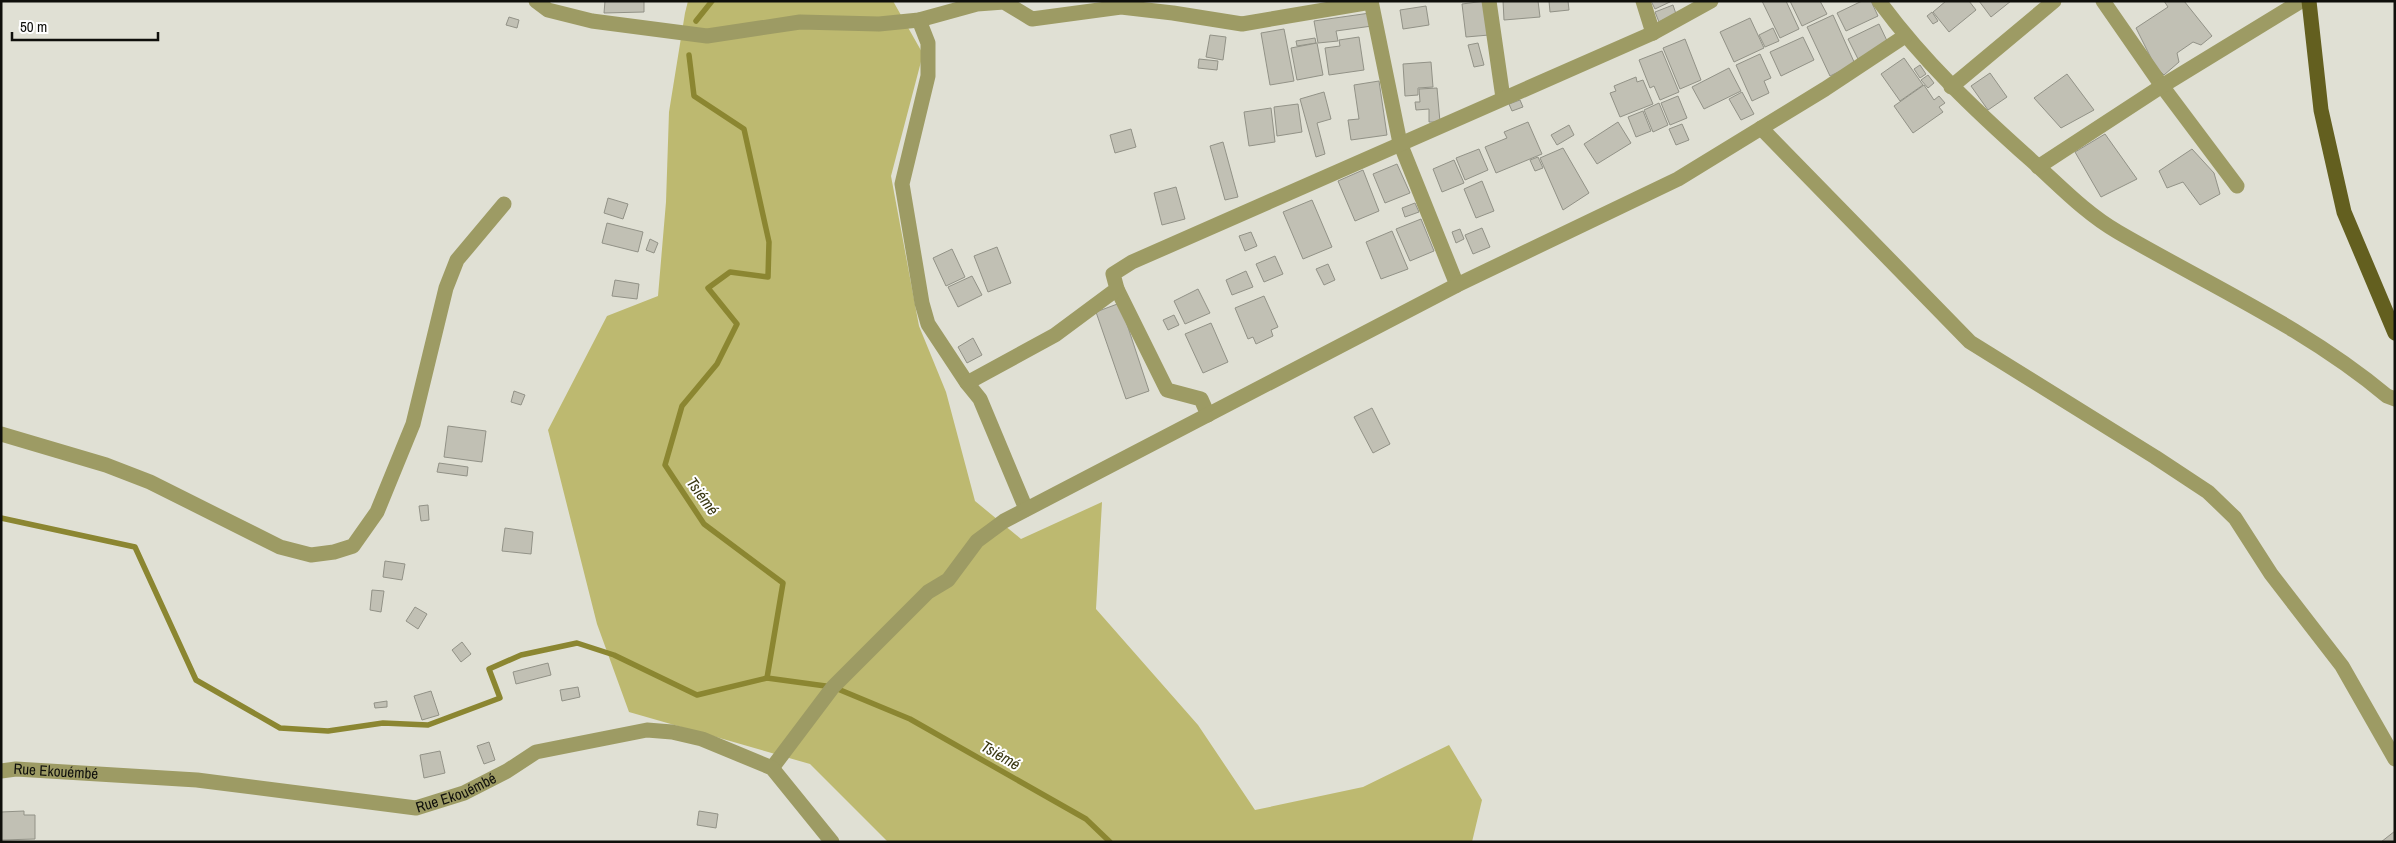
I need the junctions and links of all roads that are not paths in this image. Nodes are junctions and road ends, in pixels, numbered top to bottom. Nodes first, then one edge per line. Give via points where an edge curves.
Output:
1 (536, 1) edge
2 (1489, 1) edge
3 (1642, 1) edge
4 (1711, 1) edge
5 (1879, 1) edge
6 (2054, 1) edge
7 (2103, 1) edge
8 (2301, 1) edge
9 (2309, 1) edge
10 (1371, 2) edge
11 (919, 20) junction
12 (1653, 33) junction
13 (1905, 36) junction
14 (2162, 86) junction
15 (1951, 87) junction
16 (1503, 98) junction
17 (1761, 128) junction
18 (1400, 143) junction
19 (2038, 167) junction
20 (2237, 186) dead end
21 (504, 204) dead end
22 (1457, 285) junction
23 (1117, 289) junction
24 (2391, 316) edge
25 (2395, 333) edge
26 (967, 383) junction
27 (2395, 399) edge
28 (1208, 415) junction
29 (1, 434) edge
30 (1026, 509) junction
31 (2395, 759) edge
32 (772, 768) junction
33 (1, 770) edge
34 (832, 842) edge

1 - 11 street via 548,10 592,21 706,36 800,22 879,24
2 - 16 street
3 - 12 street
4 - 12 street
5 - 13 street
6 - 15 street
7 - 14 street
8 - 14 street
9 - 24 main road via 2321,110 2344,212
10 - 11 street via 1242,24 1122,7 1032,19 1004,2 976,4
10 - 18 street
11 - 26 street via 928,43 928,76 902,184 926,317
12 - 16 street
13 - 15 street
13 - 17 street
14 - 19 street
14 - 20 street
15 - 19 street
16 - 18 street
17 - 22 street via 1678,179
17 - 31 street via 1970,342 2208,492 2235,518 2271,574 2342,666
18 - 22 street
18 - 23 street via 1132,262 1113,274
19 - 27 street via 2080,205 2117,232 2321,347
21 - 29 street via 457,260 446,288 413,424 377,512 353,546 311,555 280,548 150,482 106,465
22 - 28 street
23 - 26 street via 1054,335
23 - 28 street via 1167,390 1201,399
24 - 25 main road
26 - 30 street via 980,399
28 - 30 street
30 - 32 street via 976,541 948,580 928,592 833,687
32 - 33 street, Rue Ekouémbé via 702,739 647,730 536,752 464,794 416,808 197,780
32 - 34 street, Rue Ekouémbé

